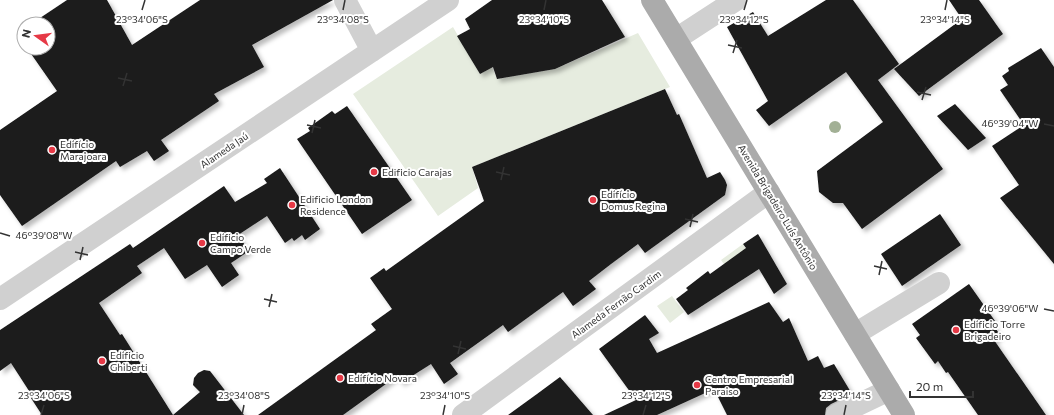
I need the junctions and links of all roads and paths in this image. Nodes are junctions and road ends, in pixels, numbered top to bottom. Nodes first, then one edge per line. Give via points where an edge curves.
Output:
1 (345, 0) edge
2 (448, 0) edge
3 (652, 0) edge
4 (736, 0) edge
5 (676, 39) junction
6 (372, 51) junction
7 (769, 192) junction
8 (938, 283) dead end
9 (0, 299) edge
10 (855, 334) junction
11 (889, 390) junction
12 (463, 415) edge
13 (837, 415) edge
14 (904, 415) edge

1 - 6 street
2 - 6 street, Alameda Jaú
3 - 5 main road, Avenida Brigadeiro Luís Antônio
4 - 5 street
5 - 7 main road, Avenida Brigadeiro Luís Antônio
6 - 9 street, Alameda Jaú
7 - 10 main road, Avenida Brigadeiro Luís Antônio
7 - 12 street, Alameda Fernão Cardim
8 - 10 street
10 - 11 main road, Avenida Brigadeiro Luís Antônio
11 - 13 street
11 - 14 main road, Avenida Brigadeiro Luís Antônio

